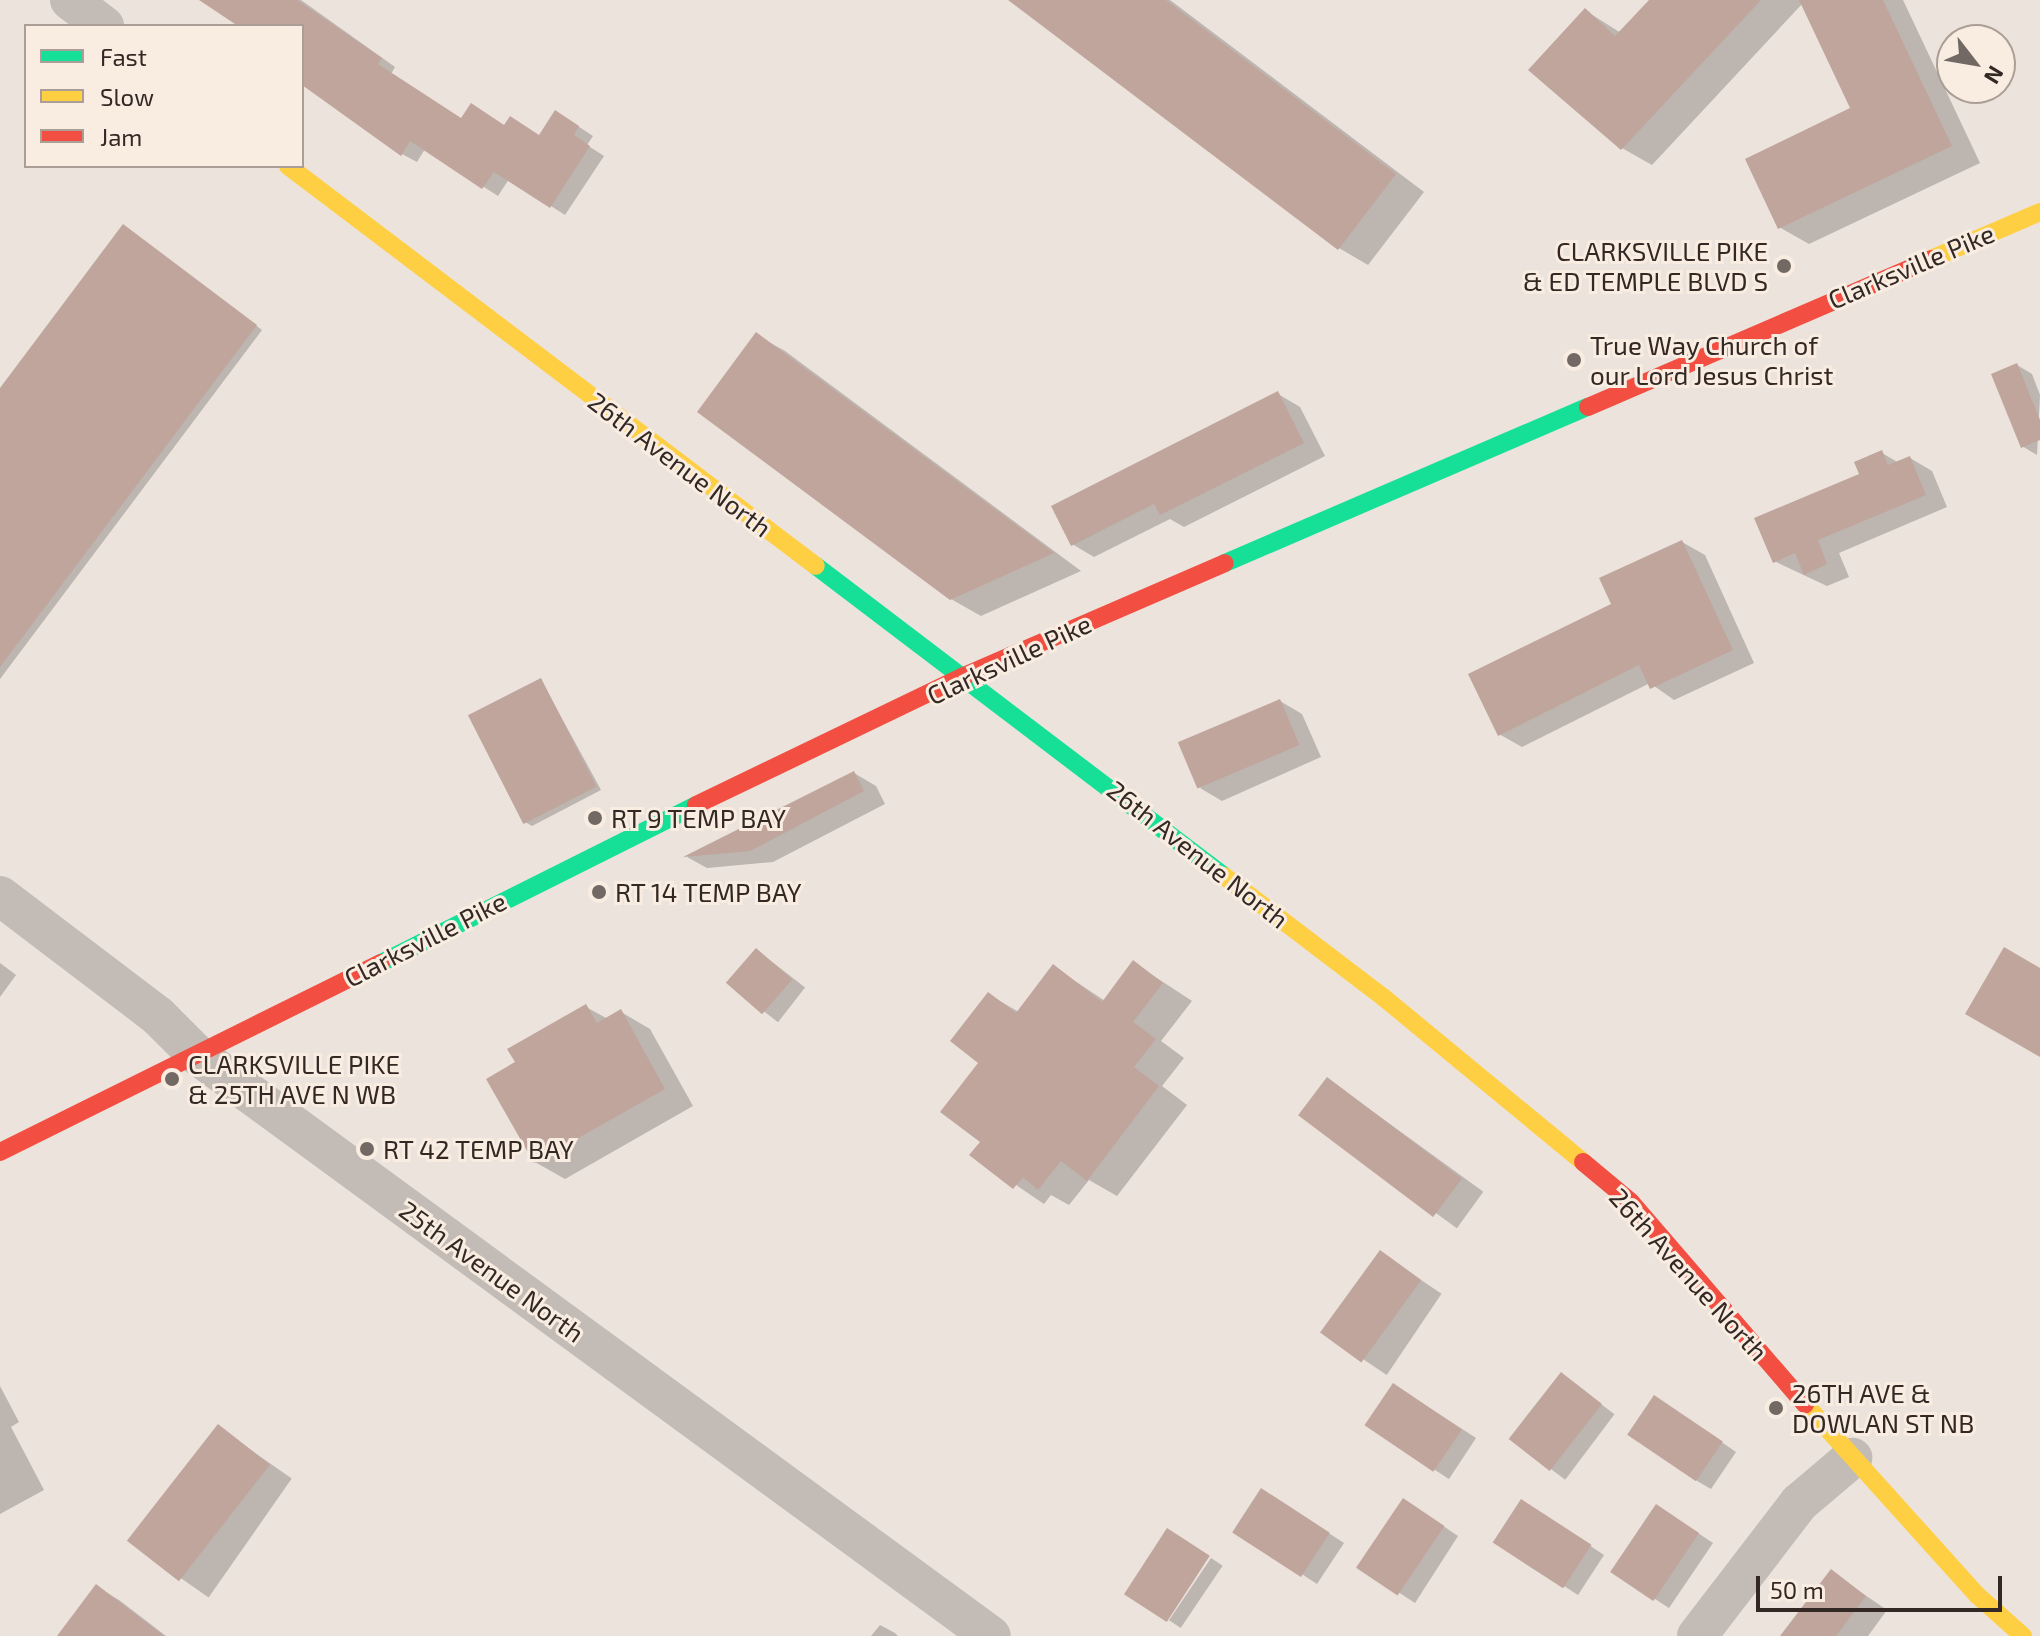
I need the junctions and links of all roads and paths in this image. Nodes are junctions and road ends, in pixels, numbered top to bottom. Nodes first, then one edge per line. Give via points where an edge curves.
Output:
1 (70, 0) edge
2 (101, 24) edge
3 (291, 168) edge
4 (2040, 212) edge
5 (964, 676) junction
6 (0, 896) edge
7 (196, 1054) junction
8 (0, 1152) edge
9 (1852, 1458) junction
10 (991, 1636) edge
11 (1697, 1636) edge
12 (2023, 1636) edge

1 - 2 street
3 - 5 street, 26th Avenue North
4 - 5 street, Clarksville Pike
5 - 7 street, Clarksville Pike via 504,897
5 - 9 street, 26th Avenue North via 1383,997 1631,1202
6 - 7 street, 25th Avenue North via 158,1016
7 - 8 street, Clarksville Pike
7 - 10 street, 25th Avenue North
9 - 11 street via 1799,1503
9 - 12 street, 26th Avenue North via 1977,1595

